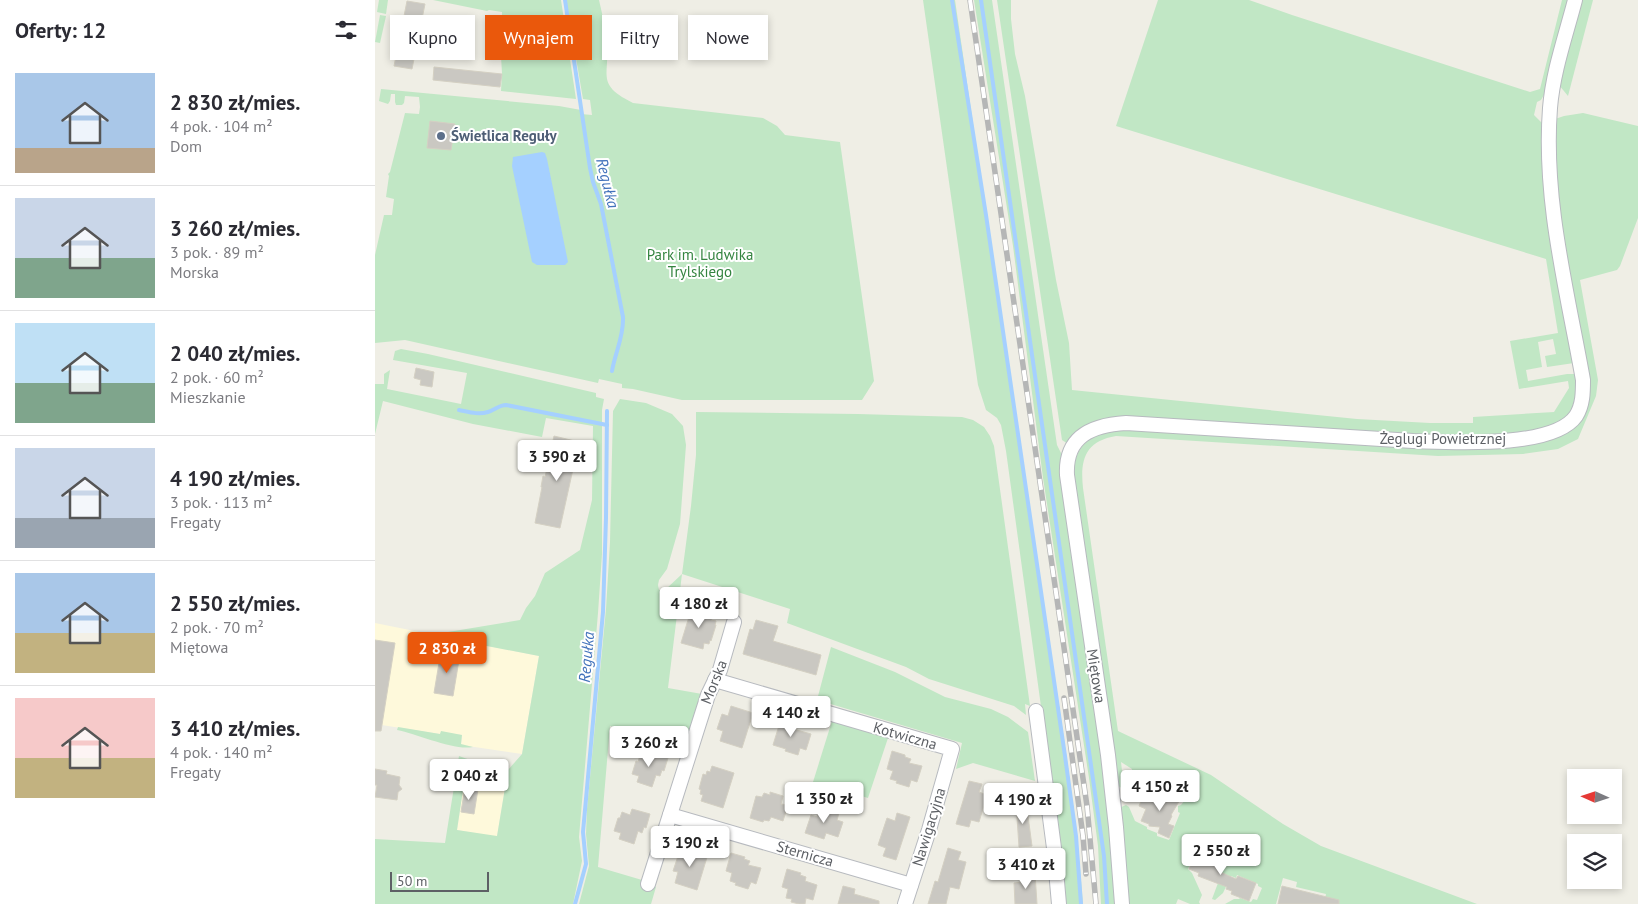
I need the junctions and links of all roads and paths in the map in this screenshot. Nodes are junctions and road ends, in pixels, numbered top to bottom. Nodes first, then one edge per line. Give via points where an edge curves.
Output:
1 (1575, 0) edge
2 (1071, 450) joint
3 (734, 622) dead end
4 (715, 680) junction
5 (1036, 711) dead end
6 (952, 749) joint
7 (670, 815) junction
8 (648, 884) dead end
9 (911, 885) junction
10 (905, 904) edge
11 (1059, 904) edge
12 (1122, 904) edge

1 - 2 street, Żeglugi Powietrznej via 1555,80 1549,133 1550,184 1558,245 1583,380 1583,398 1575,418 1560,430 1534,438 1458,442 1126,423 1094,428 1081,436
2 - 12 street, Miętowa via 1067,475 1108,755
3 - 4 street, Morska
4 - 6 street, Kotwiczna
4 - 7 street, Morska
5 - 11 street
6 - 9 street, Nawigacyjna
7 - 8 street, Morska
7 - 9 street, Sternicza
9 - 10 street, Nawigacyjna

